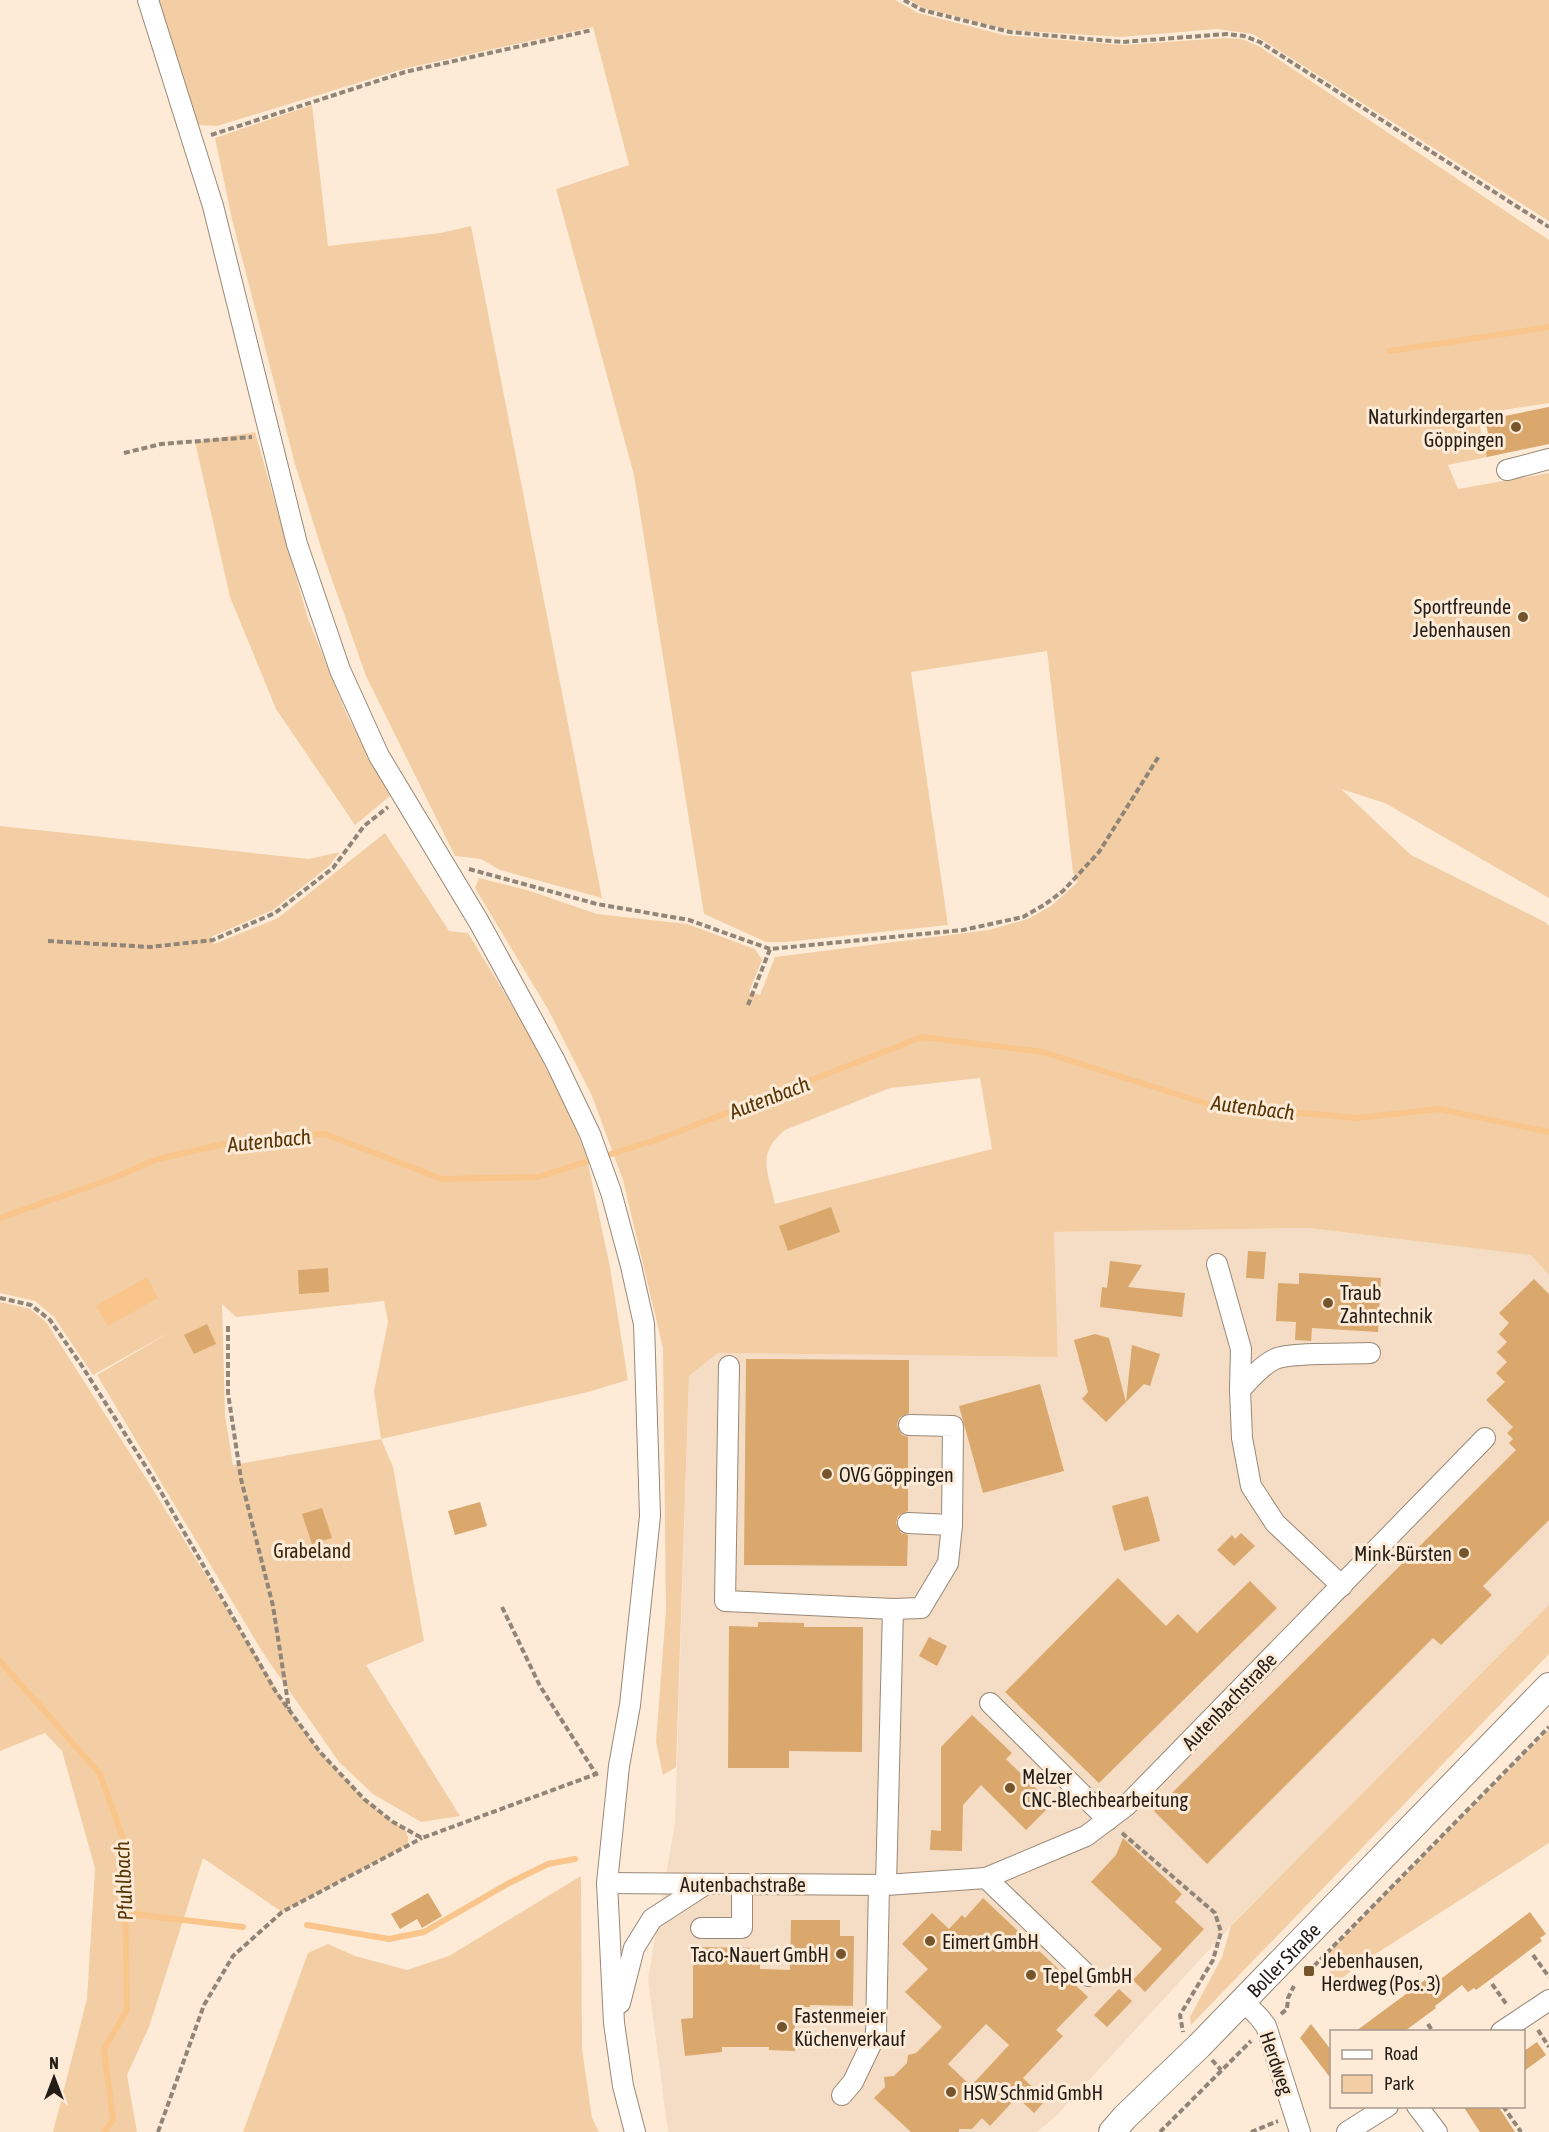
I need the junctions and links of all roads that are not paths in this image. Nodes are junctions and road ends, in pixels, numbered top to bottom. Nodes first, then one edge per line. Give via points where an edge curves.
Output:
1 (148, 0) edge
2 (1549, 459) edge
3 (1507, 470) dead end
4 (1217, 1264) dead end
5 (1370, 1353) dead end
6 (729, 1366) dead end
7 (1240, 1390) junction
8 (909, 1425) dead end
9 (1485, 1438) dead end
10 (908, 1523) dead end
11 (951, 1525) junction
12 (1342, 1586) junction
13 (893, 1609) junction
14 (1549, 1686) edge
15 (990, 1703) dead end
16 (1108, 1820) junction
17 (986, 1878) junction
18 (607, 1883) junction
19 (706, 1884) junction
20 (742, 1884) junction
21 (882, 1885) junction
22 (701, 1928) dead end
23 (1088, 1976) dead end
24 (1549, 2000) edge
25 (1243, 2001) junction
26 (614, 2023) junction
27 (1503, 2030) edge
28 (842, 2095) dead end
29 (1385, 2108) edge
30 (1419, 2108) edge
31 (1297, 2123) edge
32 (635, 2132) edge
33 (1112, 2132) edge
34 (1347, 2132) edge
35 (1437, 2132) edge

1 - 18 street via 213,206 297,544 340,670 379,756 479,922 555,1061 590,1134 631,1266 644,1324 650,1516
2 - 3 street
4 - 7 street via 1241,1349
5 - 7 street via 1277,1358 1257,1371
6 - 13 street via 725,1601
7 - 12 street via 1242,1438 1251,1486 1275,1523
8 - 11 street via 953,1426
9 - 12 street, Autenbachstraße
10 - 11 street
11 - 13 street via 948,1563 921,1608
12 - 16 street, Autenbachstraße
13 - 21 street
14 - 25 main road, Boller Straße
15 - 16 street
16 - 17 street, Autenbachstraße via 1086,1836
17 - 21 street, Autenbachstraße
17 - 23 street
18 - 19 street, Autenbachstraße
18 - 26 street
19 - 20 street, Autenbachstraße
19 - 26 street via 651,1919 634,1947
20 - 21 street, Autenbachstraße
20 - 22 street via 742,1928
21 - 28 street via 876,2034 854,2082
24 - 27 street
25 - 31 street, Herdweg via 1266,2026
25 - 33 main road, Boller Straße
26 - 32 street via 623,2086
29 - 34 street
30 - 35 street

